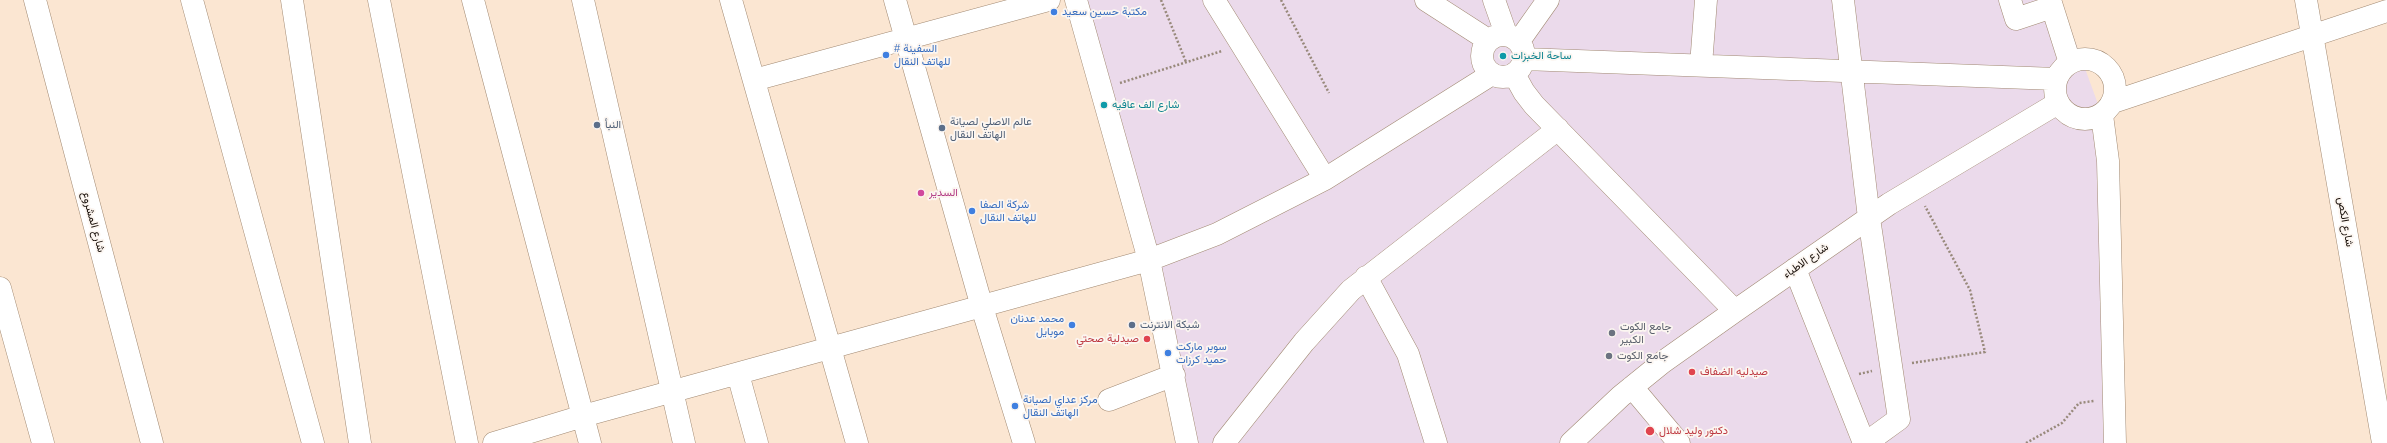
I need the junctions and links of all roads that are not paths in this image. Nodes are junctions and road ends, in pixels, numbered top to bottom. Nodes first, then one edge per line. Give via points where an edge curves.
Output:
1 (35, 0) edge
2 (192, 0) edge
3 (292, 0) edge
4 (378, 0) edge
5 (473, 0) edge
6 (583, 0) edge
7 (731, 0) edge
8 (895, 0) edge
9 (1049, 0) edge
10 (1076, 0) edge
11 (1214, 0) edge
12 (1426, 0) edge
13 (1494, 0) edge
14 (1548, 0) edge
15 (1706, 0) edge
16 (1842, 0) edge
17 (2010, 0) edge
18 (2306, 0) edge
19 (2051, 4) edge
20 (2387, 11) edge
21 (2313, 37) junction
22 (906, 39) junction
23 (1510, 50) junction
24 (1701, 65) junction
25 (1852, 70) junction
26 (2063, 71) junction
27 (1492, 74) junction
28 (754, 80) junction
29 (2058, 104) junction
30 (2107, 108) junction
31 (1558, 129) junction
32 (1325, 178) junction
33 (1869, 218) junction
34 (1149, 260) junction
35 (1795, 269) junction
36 (1366, 277) junction
37 (0, 288) edge
38 (982, 307) junction
39 (1736, 311) junction
40 (831, 349) junction
41 (738, 374) junction
42 (1174, 375) junction
43 (1632, 387) junction
44 (673, 392) junction
45 (1109, 400) dead end
46 (583, 416) junction
47 (1182, 440) edge
48 (43, 443) edge
49 (152, 443) edge
50 (313, 443) edge
51 (360, 443) edge
52 (467, 443) edge
53 (494, 443) edge
54 (590, 443) edge
55 (684, 443) edge
56 (757, 443) edge
57 (858, 443) edge
58 (1024, 443) edge
59 (1224, 443) edge
60 (1436, 443) edge
61 (1571, 443) edge
62 (1679, 443) edge
63 (1865, 443) edge
64 (2115, 443) edge
65 (2383, 443) edge

1 - 49 street, شارع المشروع
2 - 50 street
3 - 51 street
4 - 52 street
5 - 46 street
6 - 44 street
7 - 28 street
8 - 22 street
9 - 22 street
10 - 34 street
11 - 32 street
12 - 23 street
13 - 23 street
14 - 23 street
15 - 24 street
16 - 25 street
17 - 19 street via 2016,19
18 - 21 street, شارع الكص
19 - 26 street
20 - 21 street
21 - 30 street
21 - 65 street, شارع الكص
22 - 28 street
22 - 38 street
23 - 24 street
23 - 27 street via 1507,77
23 - 27 street via 1482,49 1483,64
23 - 31 street via 1524,92
24 - 25 street
25 - 26 street
25 - 33 street
26 - 29 street via 2054,87
26 - 30 street via 2088,59 2106,66 2115,83
27 - 32 street
28 - 40 street
29 - 30 street via 2077,119 2086,120
29 - 33 street, شارع الاطباء
30 - 64 street
31 - 36 street
31 - 39 street
32 - 34 street via 1217,234
33 - 35 street, شارع الاطباء
33 - 63 street via 1899,419
34 - 38 street
34 - 42 street
35 - 39 street, شارع الاطباء
35 - 63 street
36 - 59 street via 1304,342
36 - 60 street via 1408,354
37 - 48 street
38 - 40 street
38 - 58 street
39 - 43 street, شارع الاطباء
40 - 41 street
40 - 57 street
41 - 44 street
41 - 56 street
42 - 45 street
42 - 47 street
43 - 61 street, شارع الاطباء
43 - 62 street
44 - 46 street
44 - 55 street
46 - 53 street
46 - 54 street

